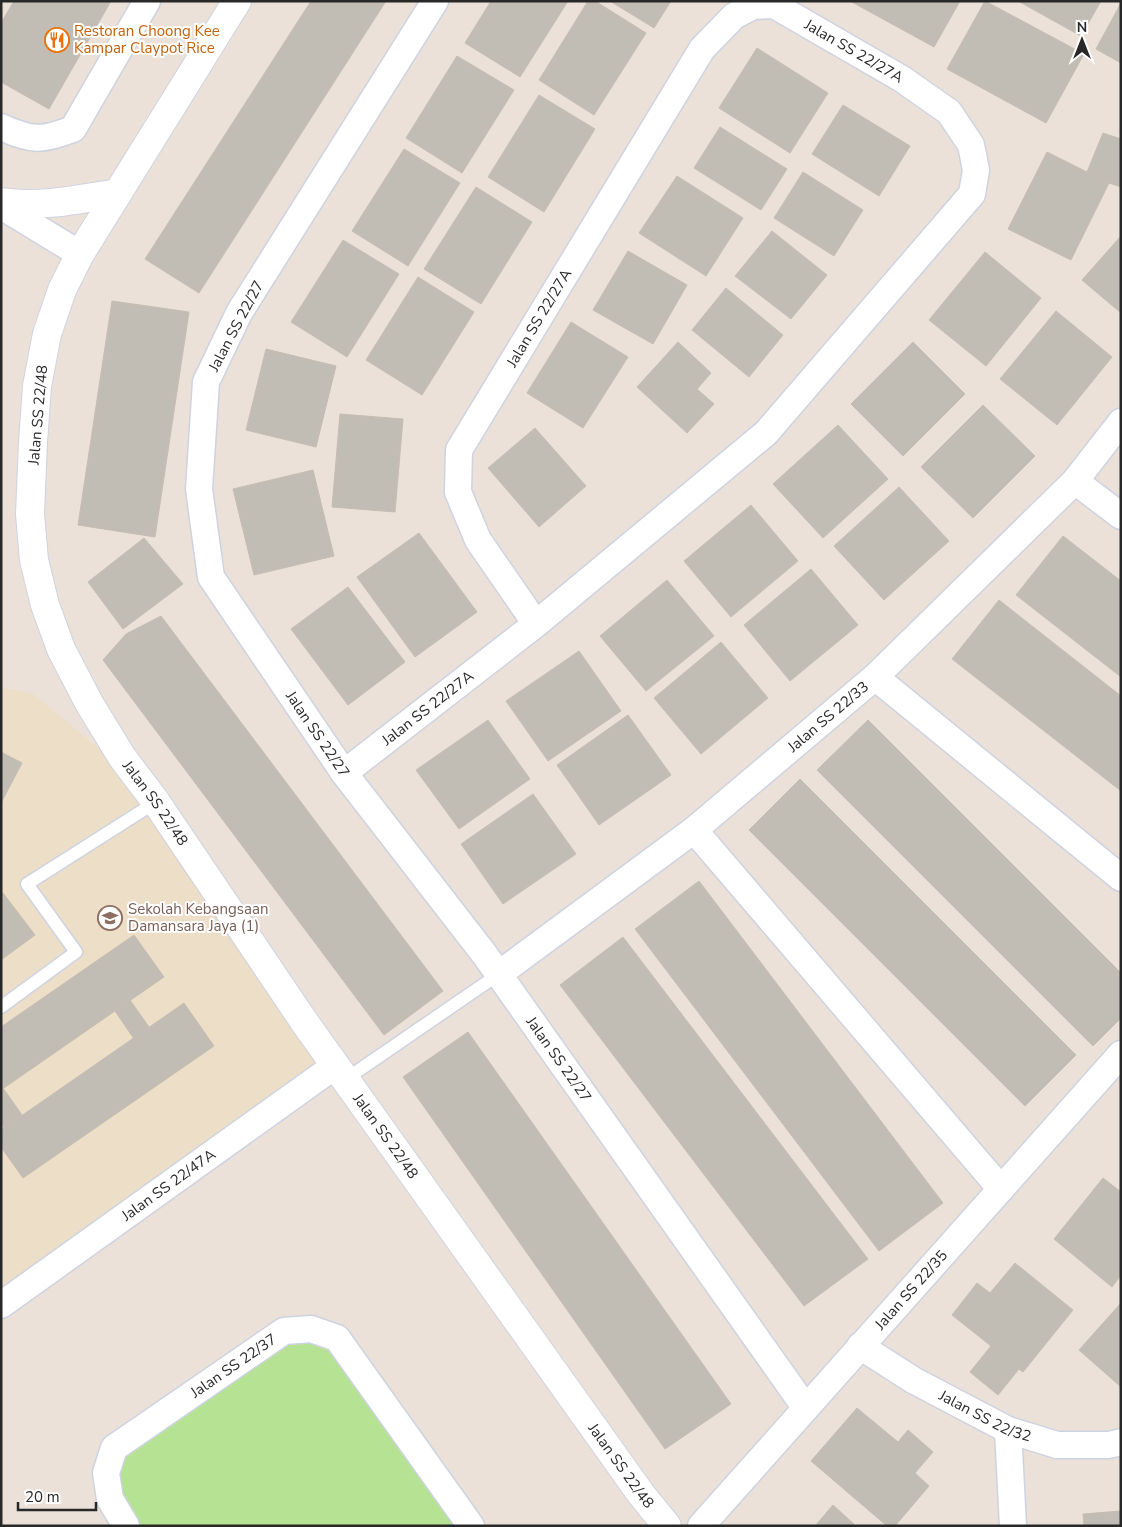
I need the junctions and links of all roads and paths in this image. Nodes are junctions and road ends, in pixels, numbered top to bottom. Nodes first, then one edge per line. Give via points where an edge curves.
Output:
1 (147, 1) edge
2 (237, 1) edge
3 (435, 1) edge
4 (1, 127) edge
5 (118, 193) junction
6 (1, 202) edge
7 (1, 206) edge
8 (80, 254) junction
9 (1121, 422) edge
10 (1075, 481) junction
11 (1121, 516) edge
12 (536, 624) junction
13 (875, 677) junction
14 (344, 773) junction
15 (156, 802) junction
16 (694, 830) junction
17 (1121, 878) edge
18 (499, 974) junction
19 (1, 1007) edge
20 (1121, 1054) edge
21 (341, 1072) junction
22 (1001, 1189) junction
23 (1, 1305) edge
24 (860, 1346) junction
25 (805, 1407) junction
26 (1008, 1430) junction
27 (1121, 1442) edge
28 (126, 1526) edge
29 (472, 1526) edge
30 (667, 1526) edge
31 (701, 1526) edge
32 (1013, 1526) edge

1 - 4 street via 73,129 49,138 22,137
2 - 5 street, Jalan SS 22/48
3 - 14 street, Jalan SS 22/27 via 239,313 206,382 199,490 211,577
5 - 6 street via 20,205
5 - 8 street, Jalan SS 22/48
7 - 8 street
8 - 15 street, Jalan SS 22/48 via 62,290 47,334 37,386 30,514 34,560 60,649 122,757
9 - 10 street, Jalan SS 22/33
10 - 11 street
10 - 13 street, Jalan SS 22/33
12 - 12 street, Jalan SS 22/27A via 478,540 458,492 459,450 702,49 734,16 753,6 774,4 902,78 949,112 970,145 976,170 972,194 766,433
12 - 14 street, Jalan SS 22/27A
13 - 16 street, Jalan SS 22/33
13 - 17 street
14 - 18 street, Jalan SS 22/27
15 - 19 lane via 28,884 76,952
15 - 21 street, Jalan SS 22/48
16 - 18 street, Jalan SS 22/33
16 - 22 street
18 - 21 lane
18 - 25 street, Jalan SS 22/27
20 - 22 street, Jalan SS 22/35
21 - 23 street, Jalan SS 22/47A
21 - 30 street, Jalan SS 22/48
22 - 24 street, Jalan SS 22/35
24 - 25 street, Jalan SS 22/35
24 - 26 street, Jalan SS 22/32 via 912,1380
25 - 31 street, Jalan SS 22/35
26 - 27 street, Jalan SS 22/32 via 1056,1445
26 - 32 street
28 - 29 street, Jalan SS 22/37 via 110,1499 107,1481 106,1472 114,1448 284,1331 311,1329 337,1338

